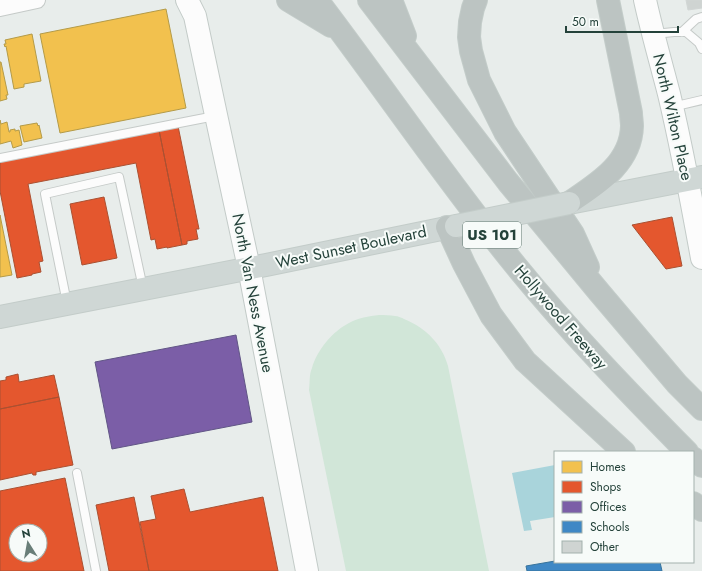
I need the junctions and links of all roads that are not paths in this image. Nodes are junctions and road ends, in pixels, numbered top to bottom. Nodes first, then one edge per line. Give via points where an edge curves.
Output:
1 (288, 0) edge
2 (317, 0) edge
3 (369, 0) edge
4 (391, 0) edge
5 (476, 0) edge
6 (608, 0) edge
7 (645, 0) edge
8 (32, 1) edge
9 (193, 5) edge
10 (0, 8) edge
11 (702, 17) edge
12 (341, 32) junction
13 (682, 32) junction
14 (654, 35) junction
15 (702, 49) edge
16 (415, 61) junction
17 (702, 100) edge
18 (672, 107) junction
19 (216, 116) junction
20 (0, 158) edge
21 (695, 179) edge
22 (569, 203) junction
23 (451, 226) junction
24 (702, 258) edge
25 (248, 268) junction
26 (143, 289) junction
27 (599, 292) junction
28 (67, 303) junction
29 (0, 317) edge
30 (702, 409) edge
31 (623, 451) edge
32 (686, 451) edge
33 (694, 459) edge
34 (702, 466) edge
35 (77, 473) dead end
36 (694, 504) edge
37 (702, 510) edge
38 (96, 571) edge
39 (307, 571) edge

1 - 12 highway
2 - 12 highway, Hollywood Freeway / US 101
3 - 16 highway, US 101
4 - 16 highway
5 - 27 highway via 469,37 479,80 505,132 573,234
6 - 22 highway via 631,113 631,135 621,159 612,171 602,181
7 - 14 main road, North Wilton Place
8 - 10 street
9 - 19 main road, North Van Ness Avenue
11 - 13 lane
12 - 32 highway, Hollywood Freeway / US 101 via 516,266 603,365
13 - 14 lane
13 - 15 lane via 686,32 700,43
14 - 18 main road, North Wilton Place
16 - 27 highway, US 101 via 508,182
17 - 18 lane
18 - 21 main road, North Wilton Place
19 - 20 lane
19 - 25 main road, North Van Ness Avenue
21 - 22 main road, West Sunset Boulevard
21 - 24 main road, North Wilton Place
22 - 23 main road, West Sunset Boulevard, bridge
23 - 25 main road, West Sunset Boulevard
23 - 31 highway via 464,264 491,315 525,361
25 - 26 main road, West Sunset Boulevard
25 - 39 main road, North Van Ness Avenue
26 - 28 main road, West Sunset Boulevard
26 - 28 lane via 119,177 45,194
27 - 30 highway, US 101 via 677,384
28 - 29 main road, West Sunset Boulevard
33 - 34 highway
35 - 38 lane
36 - 37 highway

